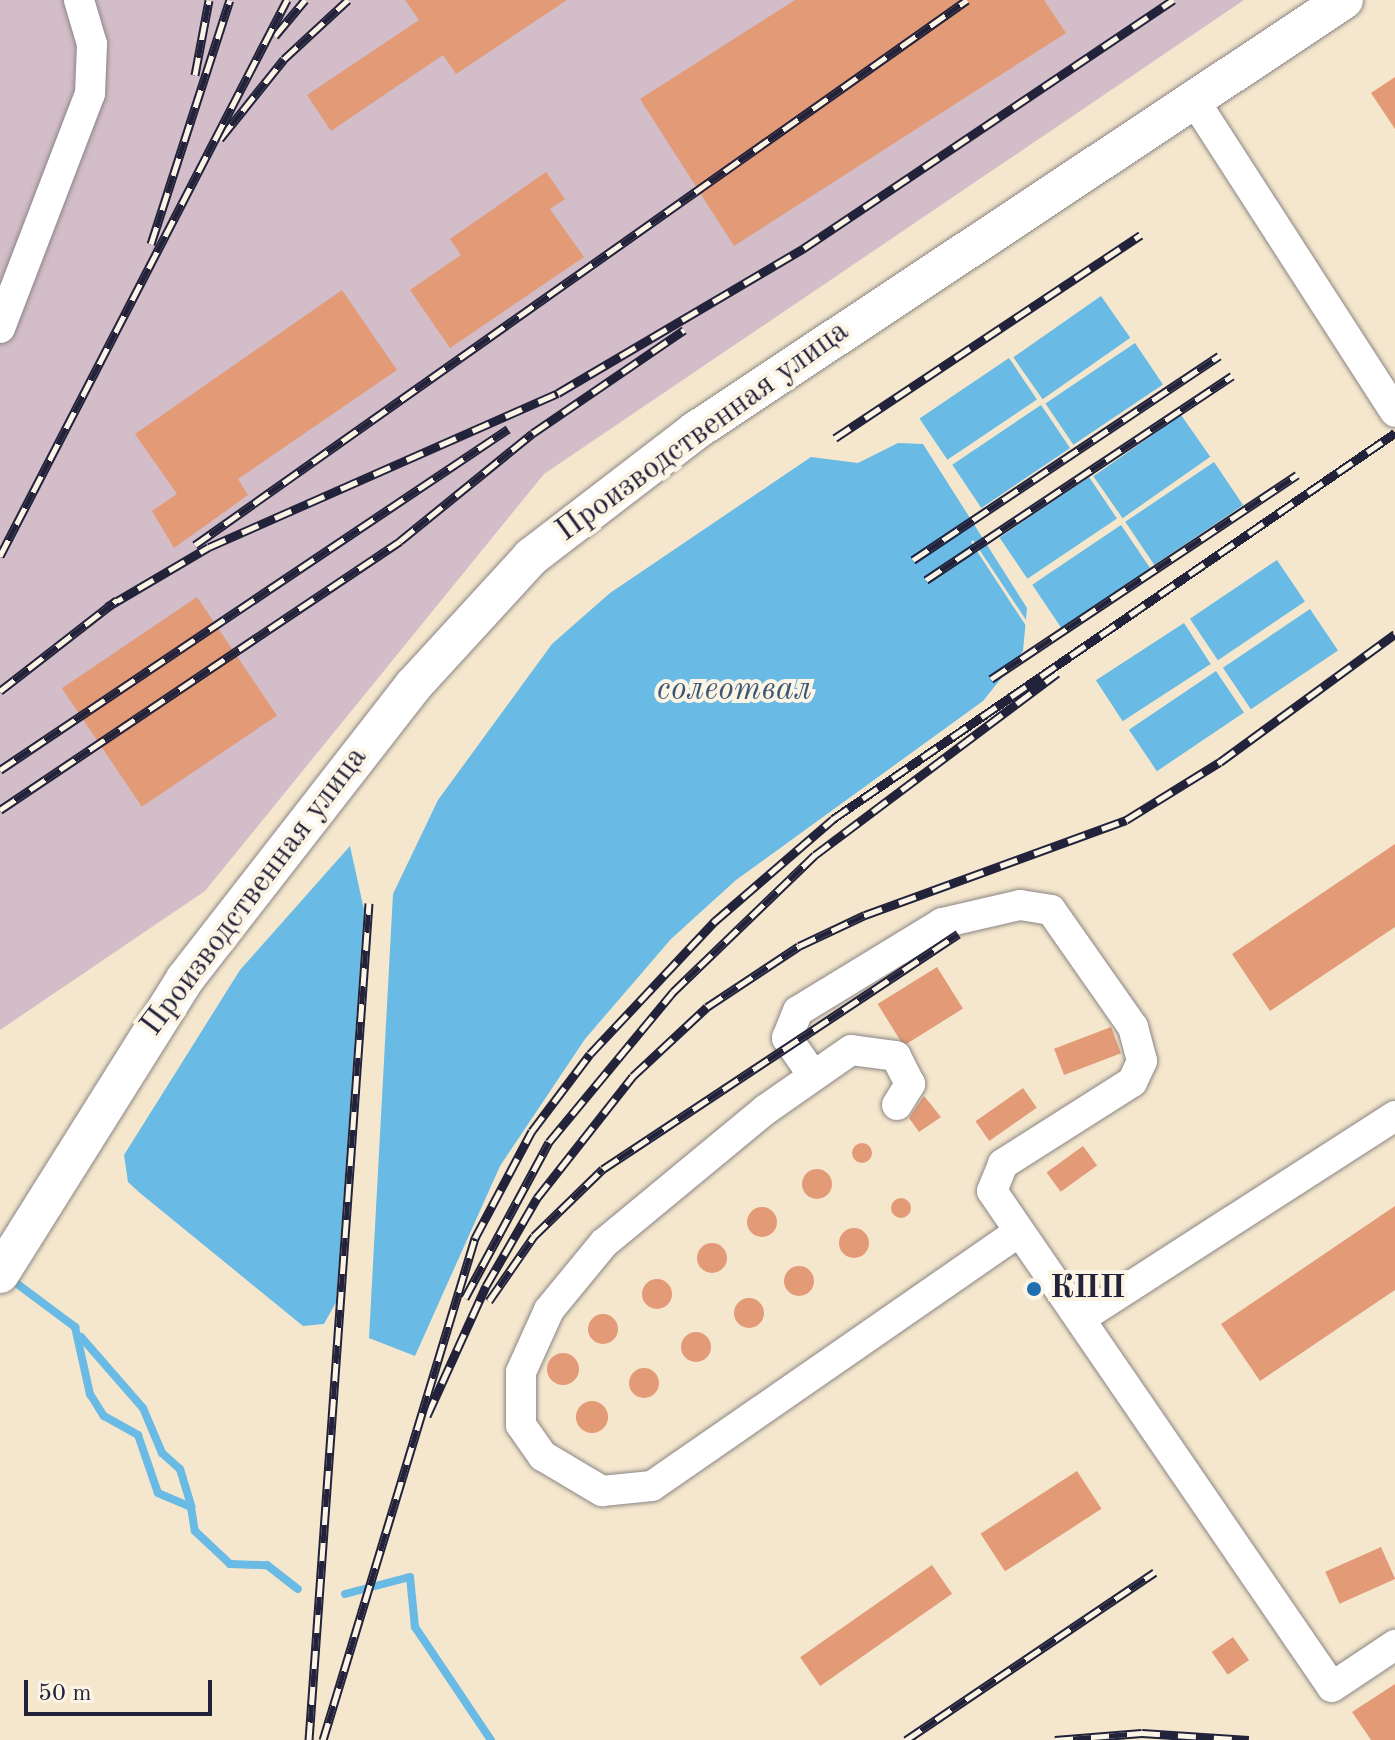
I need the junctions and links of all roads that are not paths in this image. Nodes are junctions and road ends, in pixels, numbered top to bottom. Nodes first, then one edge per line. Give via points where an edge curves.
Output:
1 (79, 0) edge
2 (1344, 0) edge
3 (1194, 100) junction
4 (0, 328) edge
5 (1395, 412) edge
6 (812, 1074) junction
7 (897, 1105) dead end
8 (1395, 1116) edge
9 (1019, 1232) junction
10 (8, 1260) edge
11 (1083, 1317) junction
12 (1395, 1645) edge

1 - 4 lane via 92,44 90,94
2 - 3 main road, Производственная улица
3 - 5 lane
3 - 10 main road, Производственная улица via 695,431 531,557 413,686 194,967
6 - 7 lane via 851,1050 888,1051 910,1084
6 - 9 lane via 787,1038 798,1011 942,923 1020,905 1051,910 1133,1027 1142,1061 1132,1082 994,1175 992,1191
6 - 9 lane via 622,1227 549,1310 521,1372 518,1409 531,1443 563,1472 602,1491 652,1486
8 - 11 lane
9 - 11 lane
11 - 12 lane via 1332,1687

